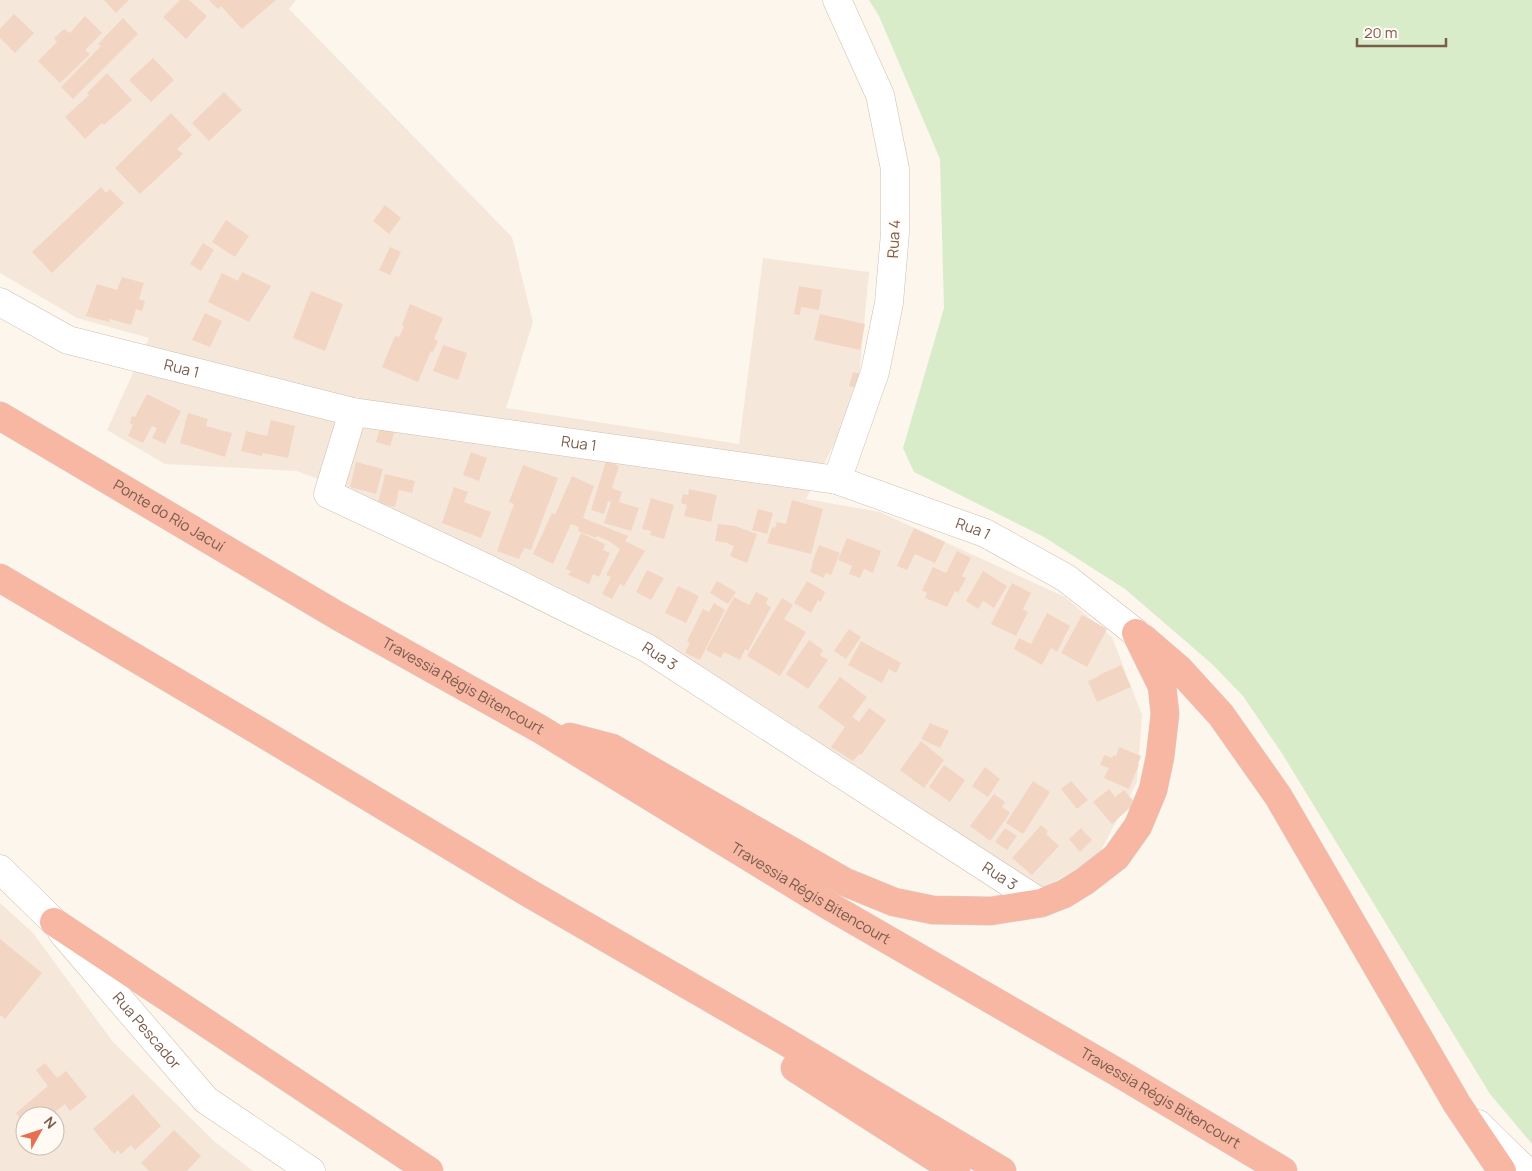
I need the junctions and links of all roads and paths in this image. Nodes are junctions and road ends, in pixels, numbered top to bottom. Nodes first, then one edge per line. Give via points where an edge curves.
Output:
1 (837, 0) edge
2 (0, 302) edge
3 (354, 412) junction
4 (0, 416) edge
5 (837, 480) junction
6 (0, 578) edge
7 (338, 616) joint
8 (1136, 633) junction
9 (540, 729) junction
10 (0, 868) edge
11 (527, 892) junction
12 (1041, 903) junction
13 (54, 922) junction
14 (1457, 1104) junction
15 (311, 1171) edge
16 (429, 1171) edge
17 (956, 1171) edge
18 (1002, 1171) edge
19 (1283, 1171) edge
20 (1502, 1171) edge
21 (1526, 1171) edge

1 - 5 street, Rua 4 via 880,95 895,169 895,233 889,303 875,372
2 - 3 street, Rua 1 via 68,340
3 - 5 street, Rua 1
3 - 12 street, Rua 3 via 328,494 647,648
4 - 7 highway, Ponte do Rio Jacuí
5 - 8 street, Rua 1 via 985,533 1066,578
6 - 11 highway
7 - 9 highway, Travessia Régis Bitencourt
8 - 12 highway via 1162,686 1165,714 1153,790 1138,826 1116,857 1064,894
8 - 14 highway via 1179,669 1221,715 1278,796
9 - 12 highway via 612,748 845,882 894,902 933,910 992,912
9 - 19 highway, Travessia Régis Bitencourt via 831,907
10 - 13 street, Rua Pescador
11 - 17 highway via 594,949 775,1056
11 - 18 highway
13 - 15 street, Rua Pescador via 206,1100
13 - 16 highway
14 - 20 highway
14 - 21 street

